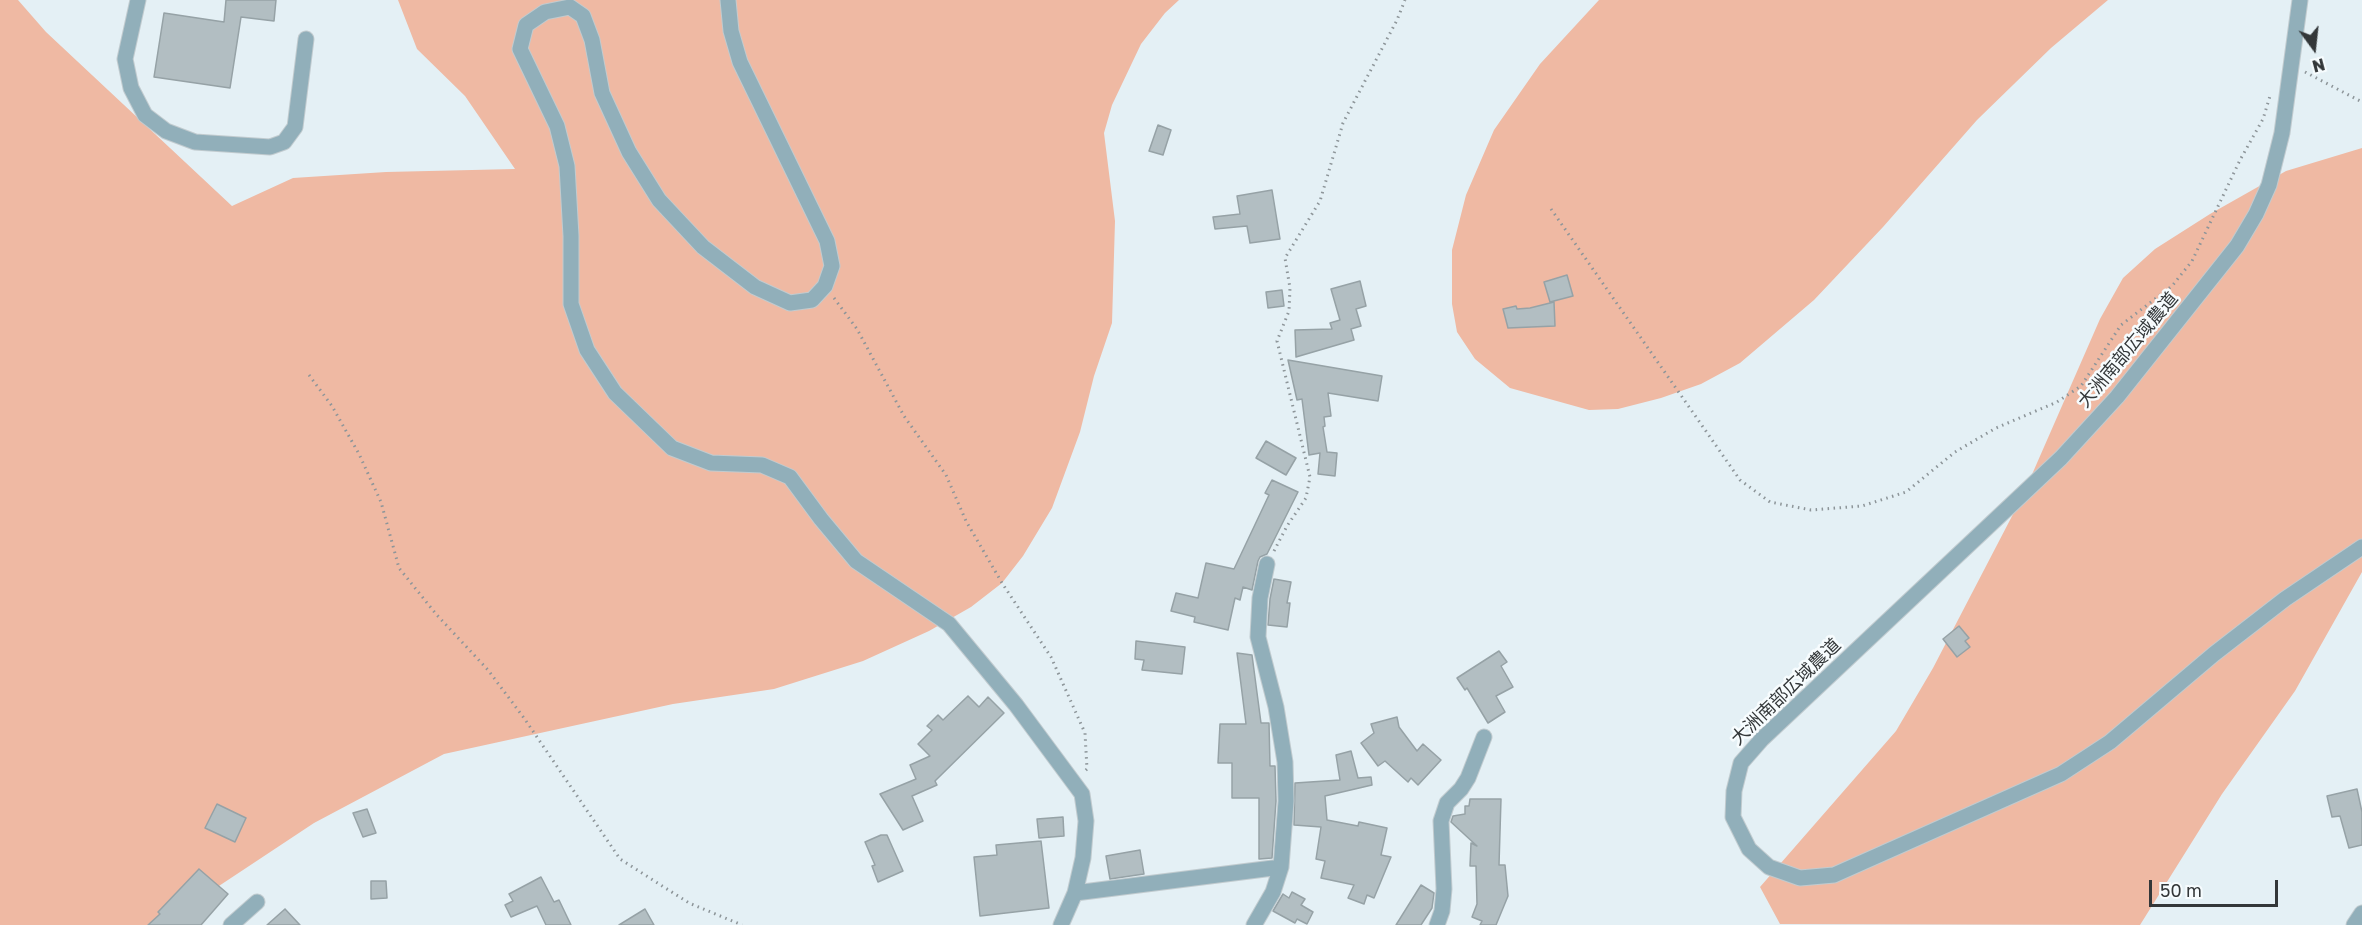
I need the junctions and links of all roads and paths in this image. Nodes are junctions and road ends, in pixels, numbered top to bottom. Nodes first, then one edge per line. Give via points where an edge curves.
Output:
1 (138, 0) edge
2 (728, 0) edge
3 (1405, 0) edge
4 (2300, 0) edge
5 (306, 39) dead end
6 (2291, 64) junction
7 (2274, 90) dead end
8 (2362, 102) edge
9 (1551, 209) dead end
10 (825, 286) junction
11 (309, 375) dead end
12 (2362, 548) edge
13 (1267, 564) joint
14 (1484, 737) dead end
15 (1074, 783) junction
16 (1281, 867) junction
17 (1075, 893) junction
18 (257, 902) dead end
19 (2362, 914) edge
20 (231, 925) edge
21 (742, 925) edge
22 (1061, 925) edge
23 (1254, 925) edge
24 (1437, 925) edge
25 (2354, 925) edge

1 - 5 street via 125,59 130,88 146,115 166,131 195,142 270,147 284,142 295,127
2 - 10 street via 740,62 827,241 832,266
3 - 13 path via 1344,123 1320,201 1285,258 1289,311 1277,341 1310,477 1306,498
4 - 6 street, 大洲南部広域農道
6 - 8 path
6 - 12 street, 大洲南部広域農道 via 2282,132 2269,185 2236,246 2117,397 2061,458 1762,738 1741,764 1733,817 1749,849 1769,867 1800,878 1834,875 2061,774 2110,742 2285,598
7 - 9 path via 2192,261 2172,286 2121,325 2081,386 2057,402 1996,428 1955,452 1906,492 1862,506 1811,510 1770,502 1740,480
10 - 15 path via 857,329 904,416 946,476 966,521 1002,583 1051,657 1085,734 1087,769
10 - 15 street via 812,300 790,303 755,287 703,247 659,200 628,152 602,93 583,16 570,7 545,12 526,25 520,49 557,126 567,166 571,304 587,350 615,393 672,448 711,463 762,465 790,477 856,561 949,624
11 - 21 path via 332,406 381,502 399,568 488,670 620,859 689,903
13 - 16 street via 1258,636 1285,762
14 - 24 street via 1467,778 1447,803 1441,821 1444,889
15 - 17 street via 1082,794 1086,821
16 - 17 street
16 - 23 street via 1273,892
17 - 22 street
18 - 20 street
19 - 25 street

